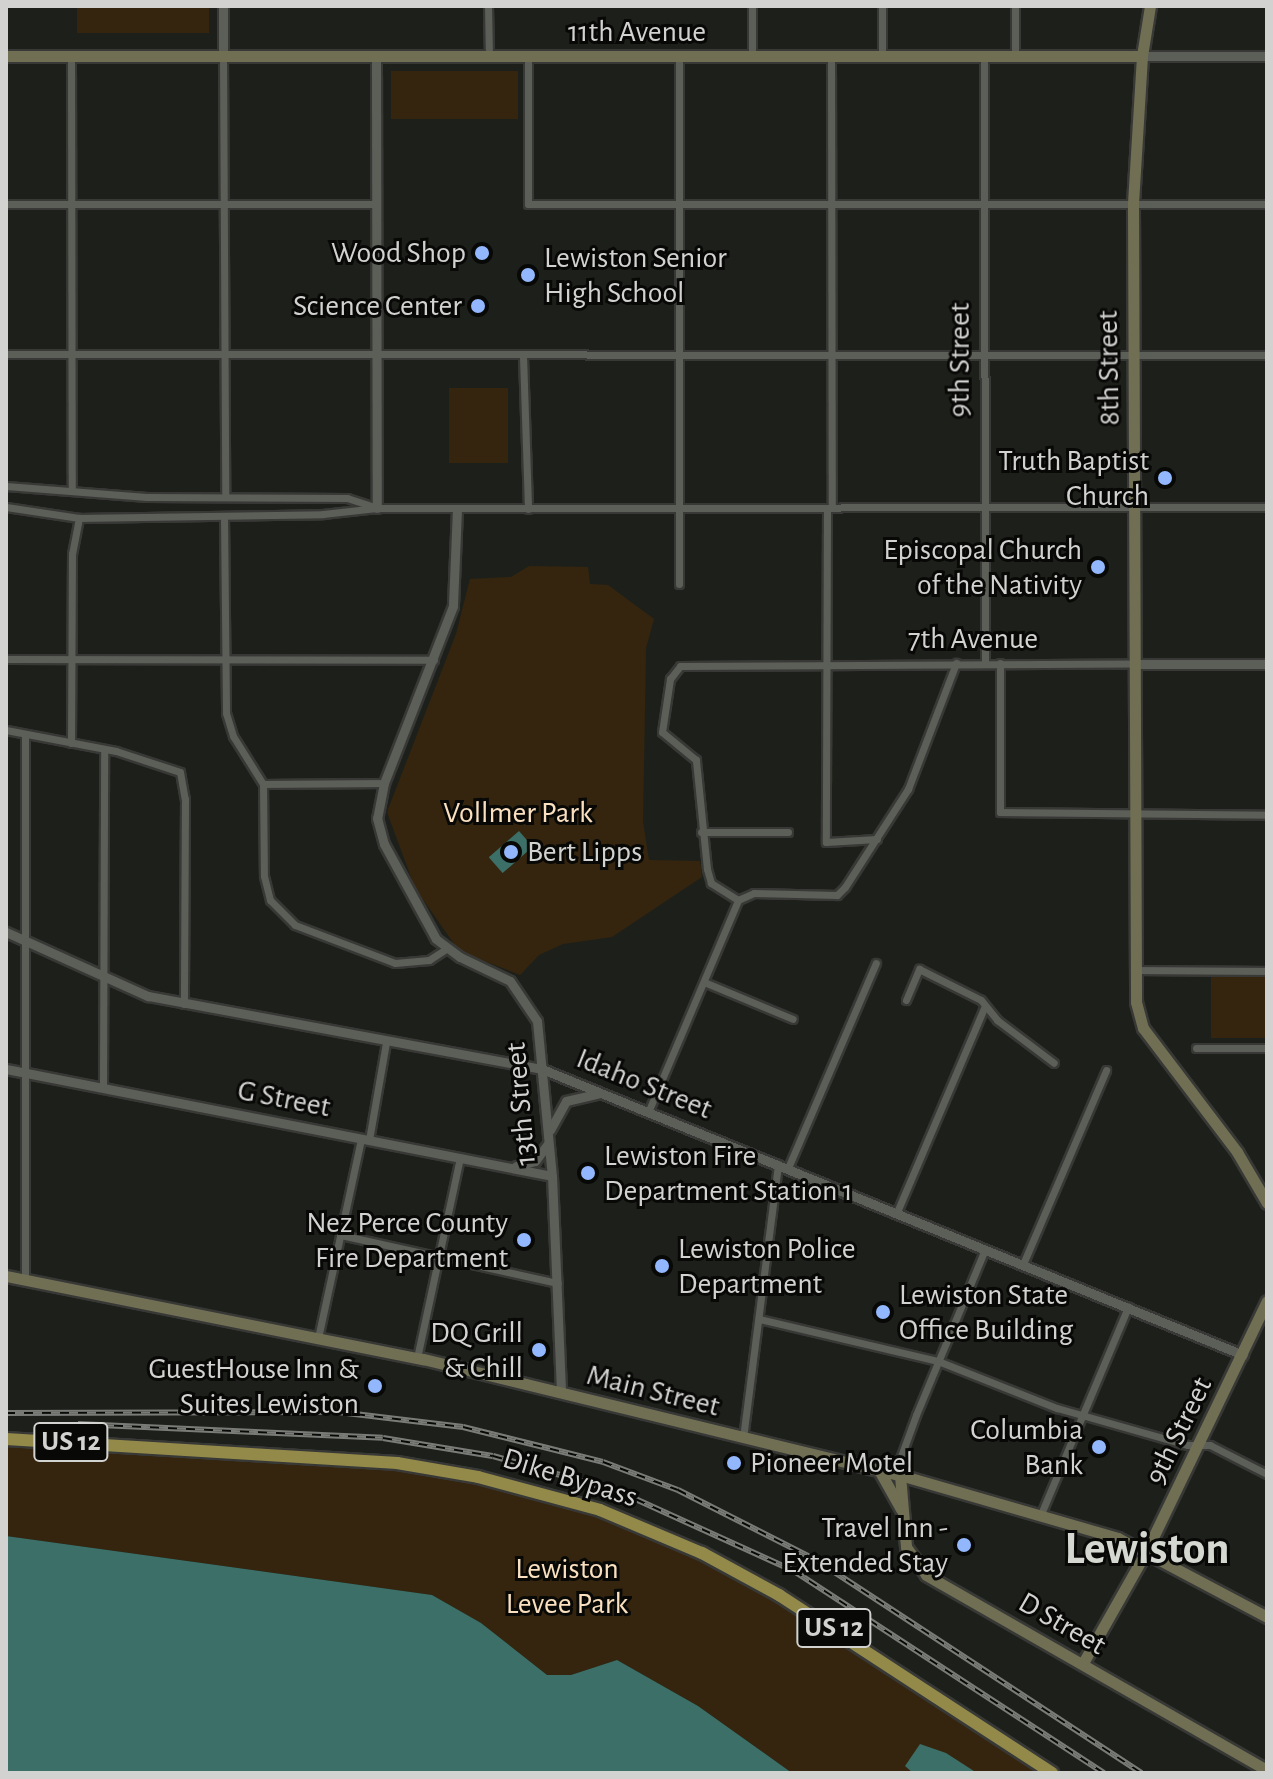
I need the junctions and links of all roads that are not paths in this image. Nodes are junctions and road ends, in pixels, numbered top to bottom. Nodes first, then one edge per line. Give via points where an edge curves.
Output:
1 (223, 6) edge
2 (488, 6) edge
3 (752, 6) edge
4 (882, 6) edge
5 (1015, 6) edge
6 (1150, 6) edge
7 (6, 56) edge
8 (71, 56) junction
9 (223, 56) junction
10 (376, 56) junction
11 (489, 56) junction
12 (528, 56) junction
13 (679, 56) junction
14 (752, 56) junction
15 (831, 56) junction
16 (882, 56) junction
17 (984, 56) junction
18 (1015, 56) junction
19 (1142, 56) junction
20 (1267, 56) edge
21 (6, 204) edge
22 (75, 204) junction
23 (225, 204) junction
24 (376, 204) junction
25 (680, 204) junction
26 (831, 204) junction
27 (983, 204) junction
28 (1133, 204) junction
29 (1267, 204) edge
30 (6, 354) edge
31 (74, 355) junction
32 (1267, 355) edge
33 (225, 356) junction
34 (523, 356) junction
35 (678, 356) junction
36 (1133, 356) junction
37 (377, 357) junction
38 (831, 357) junction
39 (984, 357) junction
40 (6, 486) edge
41 (72, 491) junction
42 (225, 497) junction
43 (6, 507) edge
44 (1135, 507) junction
45 (1267, 507) edge
46 (377, 508) junction
47 (679, 508) junction
48 (830, 508) junction
49 (984, 508) junction
50 (457, 509) junction
51 (528, 509) junction
52 (224, 517) junction
53 (79, 518) junction
54 (679, 584) dead end
55 (6, 659) edge
56 (225, 659) junction
57 (73, 660) junction
58 (434, 660) junction
59 (828, 663) junction
60 (956, 663) junction
61 (985, 663) junction
62 (1000, 663) junction
63 (1138, 664) junction
64 (1267, 664) edge
65 (6, 730) edge
66 (25, 734) junction
67 (71, 743) junction
68 (104, 749) junction
69 (384, 783) junction
70 (263, 784) junction
71 (1138, 814) junction
72 (1267, 815) edge
73 (701, 832) junction
74 (788, 832) dead end
75 (877, 839) junction
76 (738, 900) junction
77 (6, 932) edge
78 (25, 941) junction
79 (446, 949) junction
80 (876, 963) dead end
81 (1136, 970) junction
82 (1267, 971) edge
83 (104, 977) junction
84 (704, 982) junction
85 (906, 1000) dead end
86 (184, 1004) junction
87 (984, 1008) junction
88 (793, 1019) dead end
89 (386, 1043) junction
90 (1196, 1048) dead end
91 (1267, 1048) edge
92 (1054, 1063) dead end
93 (6, 1069) edge
94 (542, 1069) junction
95 (1106, 1070) dead end
96 (24, 1073) junction
97 (103, 1088) junction
98 (603, 1092) junction
99 (649, 1110) junction
100 (365, 1140) junction
101 (549, 1143) junction
102 (460, 1158) junction
103 (783, 1166) junction
104 (508, 1167) junction
105 (552, 1176) junction
106 (1267, 1203) edge
107 (897, 1212) junction
108 (341, 1235) junction
109 (985, 1249) junction
110 (438, 1257) junction
111 (1023, 1264) junction
112 (6, 1276) edge
113 (25, 1279) junction
114 (558, 1283) junction
115 (1267, 1301) edge
116 (1128, 1307) junction
117 (759, 1319) junction
118 (318, 1338) junction
119 (1243, 1355) junction
120 (417, 1358) junction
121 (938, 1361) junction
122 (561, 1392) junction
123 (1083, 1415) junction
124 (743, 1438) junction
125 (6, 1439) edge
126 (1198, 1445) junction
127 (878, 1470) junction
128 (1267, 1474) edge
129 (900, 1475) junction
130 (958, 1491) junction
131 (904, 1495) junction
132 (901, 1509) junction
133 (1041, 1514) junction
134 (1147, 1550) junction
135 (1267, 1617) edge
136 (1083, 1663) junction
137 (1267, 1770) edge
138 (1052, 1773) edge

1 - 9 street
2 - 11 street
3 - 14 street
4 - 16 street
5 - 18 street
6 - 19 main road, 8th Street
7 - 8 main road, 11th Avenue
8 - 9 main road, 11th Avenue
8 - 22 street
9 - 10 main road, 11th Avenue
9 - 23 street
10 - 11 main road, 11th Avenue
10 - 24 street
11 - 12 main road, 11th Avenue
12 - 13 main road, 11th Avenue
12 - 25 street via 528,204
13 - 14 main road, 11th Avenue
13 - 25 street
14 - 15 main road, 11th Avenue
15 - 16 main road, 11th Avenue
15 - 26 street
16 - 17 main road, 11th Avenue
17 - 18 main road, 11th Avenue
17 - 27 street, 9th Street
18 - 19 main road, 11th Avenue
19 - 20 street, 11th Avenue
19 - 28 main road, 8th Street
21 - 22 street
22 - 23 street
22 - 31 street
23 - 24 street
23 - 33 street
24 - 37 street
25 - 26 street
25 - 35 street
26 - 27 street
26 - 38 street
27 - 28 street
27 - 39 street, 9th Street
28 - 29 street
28 - 36 main road, 8th Street
30 - 31 street
31 - 33 street
31 - 41 street
32 - 36 street
33 - 37 street
33 - 42 street
34 - 35 street
34 - 37 street
34 - 51 street
35 - 38 street
35 - 47 street
36 - 39 street
36 - 44 main road, 8th Street
37 - 46 street
38 - 39 street
38 - 48 street
39 - 49 street, 9th Street
40 - 41 street
41 - 42 street
42 - 46 street via 347,498
43 - 53 street
44 - 45 street
44 - 49 street
44 - 63 main road, 8th Street
46 - 50 street
46 - 52 street
47 - 48 street
47 - 51 street
47 - 54 street
48 - 49 street
48 - 59 street
49 - 61 street, 9th Street
50 - 51 street
50 - 58 street, 13th Street via 456,594
52 - 53 street
52 - 56 street
53 - 57 street via 72,554
55 - 57 street
56 - 57 street
56 - 58 street
56 - 70 street via 228,724
57 - 67 street
58 - 69 street, 13th Street
59 - 60 street, 7th Avenue
59 - 73 street, 7th Avenue via 680,666 670,679 662,732 699,767
59 - 75 street via 826,842
60 - 61 street, 7th Avenue
60 - 75 street via 916,772
61 - 62 street, 7th Avenue
62 - 63 street, 7th Avenue
62 - 71 street via 1000,812
63 - 64 street, 7th Avenue
63 - 71 main road, 8th Street
65 - 66 street
66 - 67 street
66 - 78 street
67 - 68 street
68 - 83 street
68 - 86 street via 180,772
69 - 70 street
69 - 79 street, 13th Street via 376,807 384,844 427,926
70 - 79 street via 265,884 285,919 395,963 429,960
71 - 72 street
71 - 81 main road, 8th Street
73 - 74 street
73 - 76 street via 711,883
75 - 76 street via 837,895 754,893
76 - 84 street
77 - 78 street, Idaho Street
78 - 83 street, Idaho Street
78 - 96 street
79 - 94 street, 13th Street via 519,990 537,1021
80 - 103 street
81 - 82 street
81 - 106 main road, 8th Street via 1143,1028 1237,1152
83 - 86 street, Idaho Street
83 - 97 street
84 - 88 street
84 - 99 street
85 - 87 street via 919,969 973,996
86 - 89 street, Idaho Street
87 - 92 street
87 - 107 street
89 - 94 street, Idaho Street
89 - 100 street
90 - 91 street
93 - 96 street, G Street
94 - 98 street, Idaho Street
94 - 101 street, 13th Street
95 - 111 street
96 - 97 street, G Street
96 - 113 street
97 - 100 street, G Street
98 - 99 street, Idaho Street
98 - 101 street via 566,1101 553,1119
99 - 103 street, Idaho Street
100 - 102 street, G Street
100 - 108 street
101 - 104 street via 535,1161
101 - 105 street, 13th Street
102 - 104 street, G Street
102 - 110 street
103 - 107 street, Idaho Street
103 - 117 street
104 - 105 street, G Street
105 - 114 street, 13th Street
107 - 109 street, Idaho Street
108 - 110 street
108 - 118 street
109 - 111 street, Idaho Street
109 - 121 street
110 - 114 street
110 - 120 street
111 - 116 street, Idaho Street
112 - 113 main road, Main Street
113 - 118 main road, Main Street
114 - 122 street, 13th Street
115 - 119 main road, 9th Street
116 - 119 street, Idaho Street
116 - 123 street
117 - 121 street
117 - 124 street
118 - 120 main road, Main Street
119 - 126 main road, 9th Street
120 - 122 main road, Main Street
121 - 123 street
121 - 129 street via 900,1459
122 - 124 main road, Main Street
123 - 126 street
123 - 133 street
124 - 127 main road, Main Street
125 - 138 highway, Dike Bypass / US 12 via 383,1461 478,1477 600,1510 702,1553 779,1595
126 - 128 street via 1210,1445
126 - 134 main road, 9th Street
127 - 129 main road, Main Street
127 - 132 main road
129 - 130 main road, Main Street
129 - 131 main road, D Street
130 - 131 main road via 918,1489
130 - 133 main road, Main Street
131 - 132 main road, D Street
132 - 136 main road, D Street via 906,1547 926,1575
133 - 134 main road, Main Street
134 - 135 main road, Main Street
134 - 136 main road, 9th Street
136 - 137 main road, D Street

